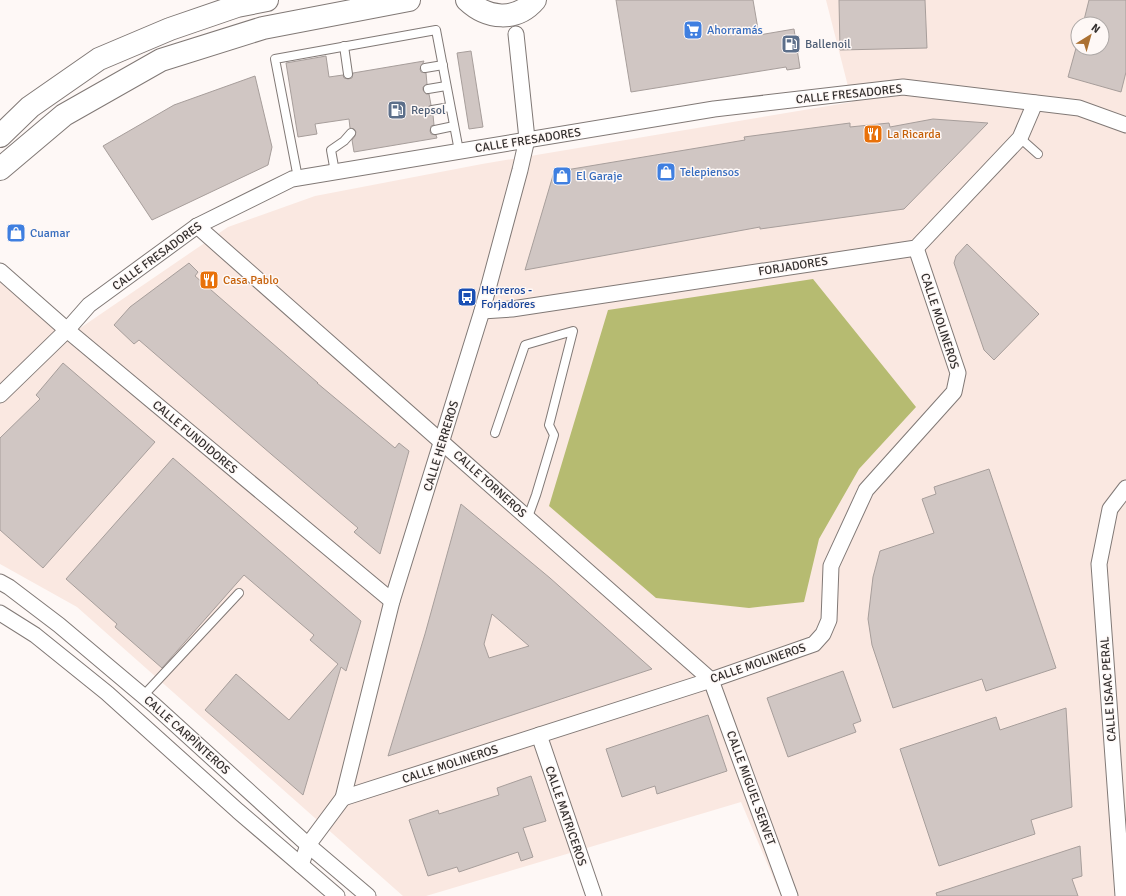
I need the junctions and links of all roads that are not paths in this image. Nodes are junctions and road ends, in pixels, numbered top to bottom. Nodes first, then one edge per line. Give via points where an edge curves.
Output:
1 (267, 0) edge
2 (409, 0) edge
3 (533, 3) edge
4 (471, 5) edge
5 (516, 34) junction
6 (344, 46) junction
7 (443, 65) junction
8 (425, 68) dead end
9 (348, 74) dead end
10 (446, 86) junction
11 (428, 89) dead end
12 (1034, 103) junction
13 (450, 107) junction
14 (432, 110) dead end
15 (1125, 122) edge
16 (454, 126) junction
17 (435, 130) dead end
18 (351, 133) dead end
19 (0, 136) edge
20 (1020, 138) junction
21 (527, 139) junction
22 (344, 141) junction
23 (353, 144) dead end
24 (458, 151) junction
25 (1038, 154) dead end
26 (0, 168) edge
27 (335, 172) junction
28 (298, 178) junction
29 (197, 226) junction
30 (916, 248) junction
31 (0, 271) edge
32 (482, 311) junction
33 (68, 330) junction
34 (0, 395) edge
35 (495, 433) dead end
36 (442, 441) junction
37 (1126, 488) edge
38 (528, 517) junction
39 (0, 582) edge
40 (239, 593) dead end
41 (392, 601) junction
42 (0, 613) edge
43 (711, 680) junction
44 (143, 696) junction
45 (538, 735) junction
46 (343, 798) junction
47 (308, 845) junction
48 (301, 865) junction
49 (337, 896) edge
50 (368, 896) edge
51 (594, 896) edge
52 (790, 896) edge
53 (1123, 896) edge

1 - 19 main road via 237,6 170,29 99,59 30,107
2 - 26 main road via 263,28 161,60 64,115
3 - 4 main road via 518,13 503,16
3 - 5 street
4 - 5 street
5 - 21 street, CALLE HERREROS
6 - 7 lane via 436,30
6 - 9 lane
6 - 28 lane via 275,59
7 - 8 lane
7 - 10 lane
10 - 11 lane
10 - 13 lane
12 - 15 street, CALLE FRESADORES via 1079,108
12 - 20 street
12 - 21 street, CALLE FRESADORES via 903,87 714,108
13 - 14 lane
13 - 16 lane
16 - 17 lane
16 - 24 lane
18 - 22 lane
20 - 25 lane
20 - 30 street
21 - 24 street, CALLE FRESADORES
21 - 32 street, CALLE HERREROS
22 - 23 lane
22 - 27 lane via 331,150
24 - 27 street, CALLE FRESADORES
27 - 28 street, CALLE FRESADORES
28 - 29 street, CALLE FRESADORES
29 - 33 street, CALLE FRESADORES via 89,305
29 - 36 street, CALLE TORNEROS
30 - 32 street, FORJADORES via 512,309
30 - 43 street, CALLE MOLINEROS via 958,373 954,392 866,490 831,566 829,620 823,634 814,644
31 - 33 street, CALLE FUNDIDORES
32 - 36 street, CALLE HERREROS
33 - 34 street, CALLE FRESADORES
33 - 41 street, CALLE FUNDIDORES
35 - 38 lane via 525,345 573,331 548,425 554,435
36 - 38 street, CALLE TORNEROS
36 - 41 street, CALLE HERREROS
37 - 53 street, CALLE ISAAC PERAL via 1110,509 1099,564
38 - 43 street, CALLE TORNEROS
39 - 44 street, CALLE CARPÌNTEROS via 59,625
40 - 44 lane
41 - 46 street, CALLE HERREROS
42 - 48 street, CALLE CARPÌNTEROS via 35,635 107,693
43 - 45 street, CALLE MOLINEROS
43 - 52 street, CALLE MIGUEL SERVET
44 - 47 street, CALLE CARPÌNTEROS
45 - 46 street, CALLE MOLINEROS
45 - 51 street, CALLE MATRICEROS
46 - 47 street, CALLE HERREROS
47 - 48 street, CALLE HERREROS
47 - 50 street, CALLE CARPÌNTEROS
48 - 49 street, CALLE CARPÌNTEROS

